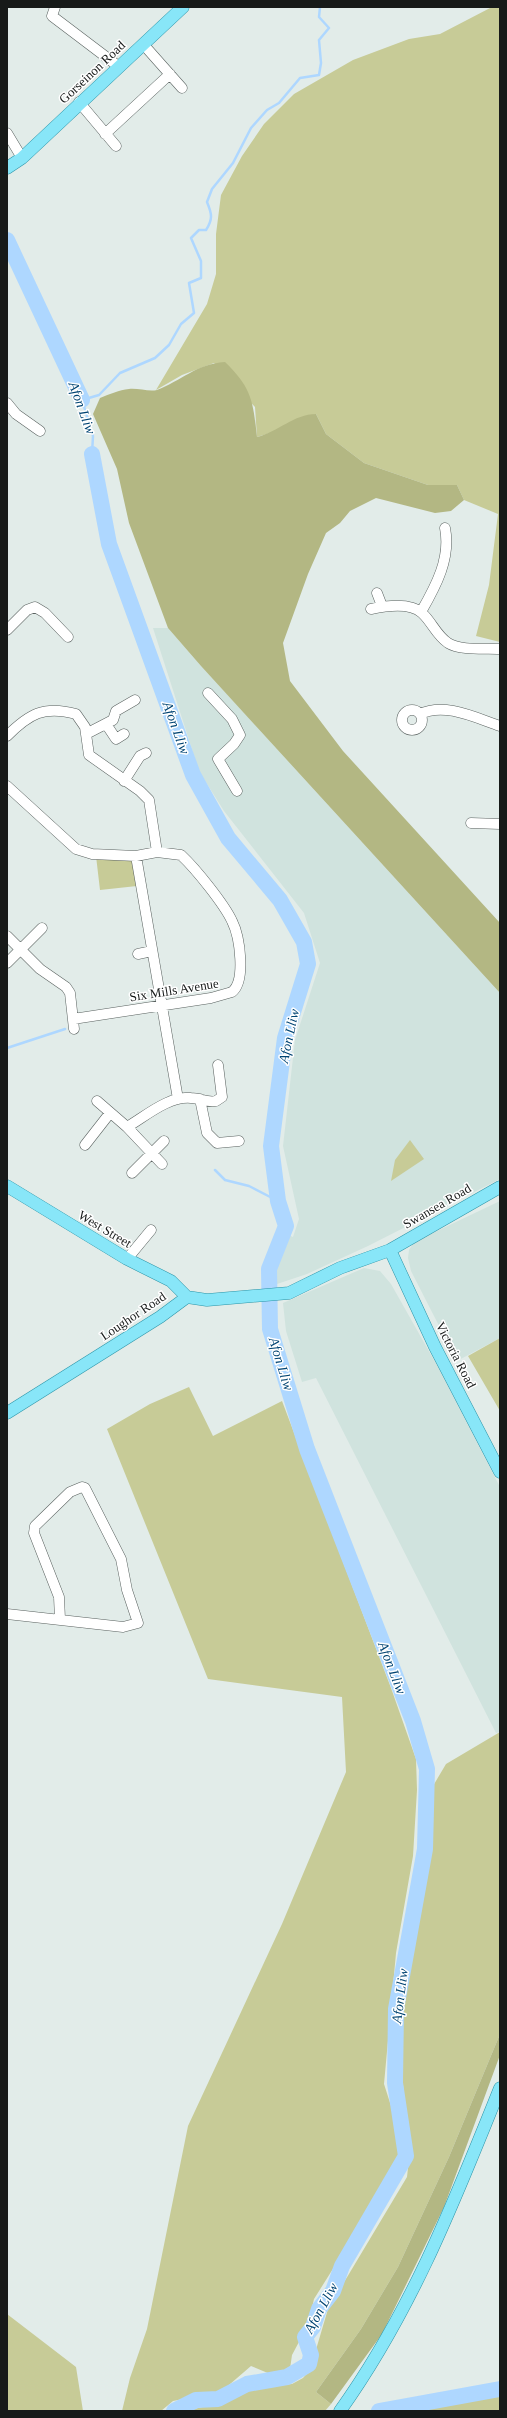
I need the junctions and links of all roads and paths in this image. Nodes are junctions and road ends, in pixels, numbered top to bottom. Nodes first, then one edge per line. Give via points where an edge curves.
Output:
1 (54, 7) edge
2 (183, 7) edge
3 (143, 44) junction
4 (118, 66) junction
5 (170, 74) junction
6 (182, 88) dead end
7 (79, 102) junction
8 (7, 133) edge
9 (105, 134) junction
10 (116, 146) dead end
11 (22, 158) junction
12 (7, 168) edge
13 (7, 403) edge
14 (40, 430) dead end
15 (445, 528) dead end
16 (377, 593) dead end
17 (382, 606) junction
18 (371, 609) dead end
19 (421, 612) junction
20 (7, 630) edge
21 (68, 637) dead end
22 (500, 649) edge
23 (208, 693) dead end
24 (135, 700) dead end
25 (420, 714) dead end
26 (106, 724) junction
27 (500, 726) edge
28 (86, 734) junction
29 (124, 734) dead end
30 (7, 736) edge
31 (146, 752) dead end
32 (124, 781) junction
33 (9, 791) edge
34 (237, 791) dead end
35 (471, 823) dead end
36 (500, 824) edge
37 (157, 852) junction
38 (136, 856) junction
39 (42, 928) dead end
40 (7, 936) edge
41 (21, 949) junction
42 (152, 951) junction
43 (138, 954) dead end
44 (7, 963) edge
45 (160, 1004) junction
46 (218, 1065) dead end
47 (178, 1099) junction
48 (200, 1100) junction
49 (97, 1101) dead end
50 (110, 1113) junction
51 (127, 1127) junction
52 (164, 1141) dead end
53 (239, 1141) dead end
54 (86, 1145) dead end
55 (152, 1153) junction
56 (162, 1164) dead end
57 (132, 1173) dead end
58 (500, 1186) edge
59 (8, 1188) edge
60 (150, 1230) dead end
61 (390, 1250) junction
62 (127, 1259) junction
63 (289, 1293) joint
64 (187, 1296) junction
65 (7, 1413) edge
66 (500, 1472) edge
67 (7, 1614) edge
68 (60, 1619) junction
69 (500, 2088) edge
70 (340, 2411) edge

1 - 4 street via 52,16
2 - 3 main road, Gorseinon Road
3 - 4 main road, Gorseinon Road
3 - 5 street
4 - 7 main road, Gorseinon Road
5 - 6 street
5 - 9 street
7 - 9 street
7 - 11 main road, Gorseinon Road
8 - 11 street
9 - 10 street
11 - 12 main road, Gorseinon Road
13 - 14 street via 16,414
15 - 19 street via 450,538 443,568
16 - 17 street
17 - 18 street
17 - 19 street via 406,606
19 - 22 street via 437,635 449,644
20 - 21 street via 26,610 35,608 45,613
23 - 34 street via 232,719 240,735 218,759
24 - 26 street via 116,711 113,720
25 - 27 street via 439,709 465,714
26 - 28 street
26 - 29 street via 116,739
28 - 30 street via 83,723 76,714 61,710 37,713 23,720
28 - 32 street via 89,755
31 - 32 street via 140,756
32 - 37 street via 140,791 148,800
33 - 38 street, Six Mills Avenue via 76,849 92,854
35 - 36 street via 483,828
37 - 38 street, Six Mills Avenue
37 - 45 street, Six Mills Avenue via 181,855 226,911 236,932 241,968 240,980 232,992 210,998
38 - 42 street
39 - 41 street
40 - 41 street
41 - 44 street
41 - 45 street, Six Mills Avenue via 40,969 66,987 70,993 74,1024
42 - 43 street
42 - 45 street
45 - 47 street
46 - 48 street via 222,1097 211,1102
47 - 48 street
47 - 51 street
48 - 53 street via 207,1133 218,1143
49 - 50 street
50 - 51 street
50 - 54 street
51 - 55 street
52 - 55 street
55 - 56 street
55 - 57 street
58 - 61 main road, Swansea Road
59 - 62 main road, West Street
60 - 62 street
61 - 63 main road, Swansea Road via 340,1268
61 - 66 main road, Victoria Road via 435,1347
62 - 64 main road, West Street via 170,1281
63 - 64 main road, Loughor Road via 206,1300
64 - 65 main road, Loughor Road via 160,1317
67 - 68 street
68 - 68 street via 59,1597 34,1533 34,1526 70,1492 82,1487 86,1488 121,1559 127,1590 138,1623 123,1627
69 - 70 main road via 471,2162 415,2288 384,2344

